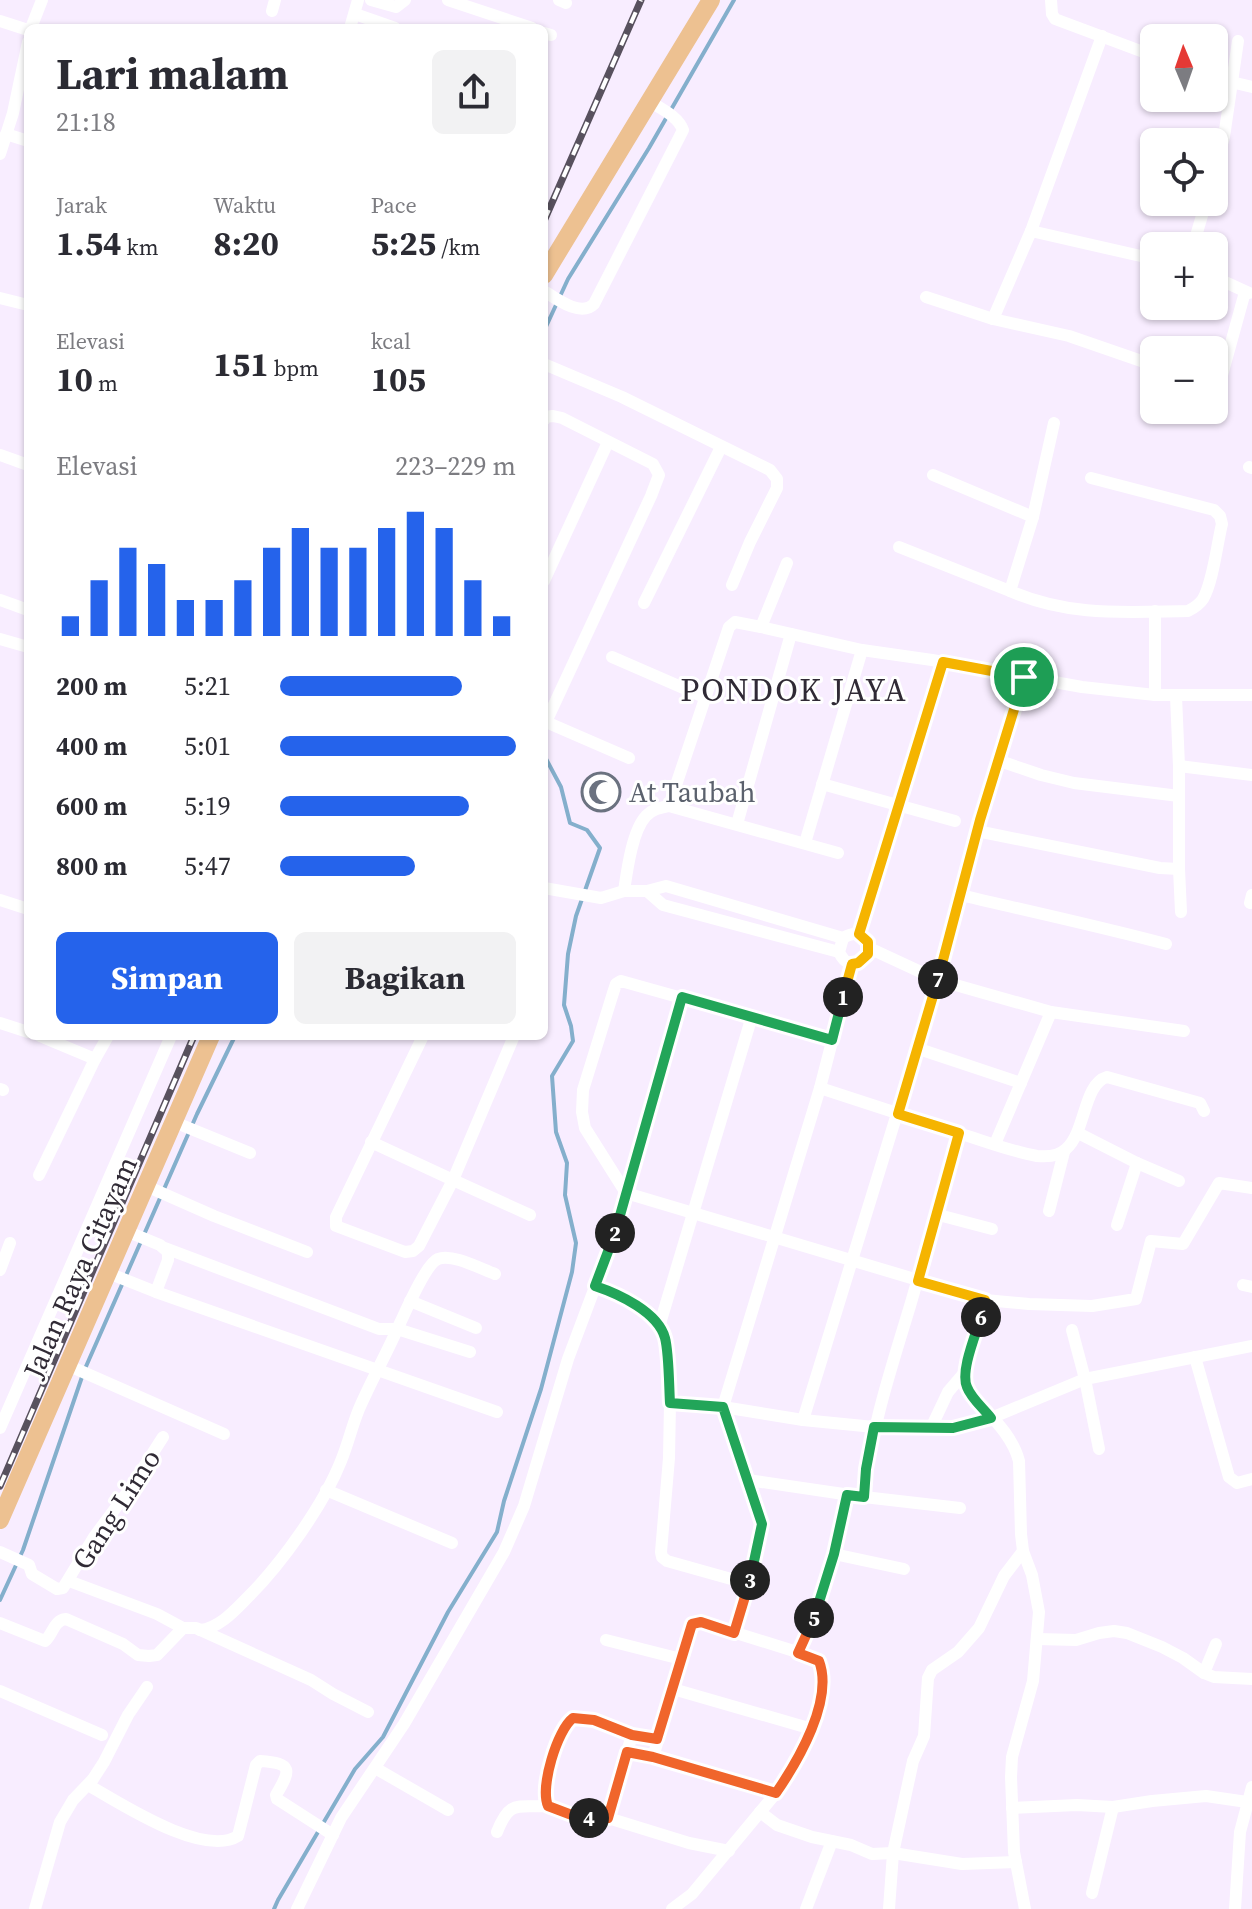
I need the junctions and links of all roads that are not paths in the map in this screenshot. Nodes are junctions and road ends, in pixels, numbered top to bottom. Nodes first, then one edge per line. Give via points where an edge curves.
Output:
1 (42, 0) edge
2 (358, 0) edge
3 (371, 0) edge
4 (405, 0) edge
5 (448, 0) edge
6 (711, 0) edge
7 (1051, 0) edge
8 (355, 14) junction
9 (0, 21) edge
10 (24, 24) edge
11 (32, 24) edge
12 (351, 24) edge
13 (384, 24) edge
14 (520, 24) edge
15 (1102, 36) junction
16 (1238, 41) dead end
17 (1140, 51) edge
18 (24, 59) edge
19 (1228, 82) edge
20 (1231, 83) junction
21 (1252, 87) edge
22 (656, 105) junction
23 (1225, 128) edge
24 (6, 134) junction
25 (24, 140) edge
26 (1, 149) edge
27 (1031, 231) junction
28 (1140, 256) edge
29 (548, 269) edge
30 (1228, 284) edge
31 (1248, 293) edge
32 (548, 294) edge
33 (926, 297) dead end
34 (0, 298) edge
35 (24, 304) edge
36 (993, 319) junction
37 (1228, 357) edge
38 (1140, 361) edge
39 (548, 365) edge
40 (548, 417) edge
41 (1054, 423) dead end
42 (608, 442) junction
43 (721, 447) junction
44 (0, 455) edge
45 (24, 464) edge
46 (933, 475) dead end
47 (1091, 478) dead end
48 (1033, 517) junction
49 (899, 547) dead end
50 (787, 563) dead end
51 (548, 572) edge
52 (732, 585) dead end
53 (1010, 591) junction
54 (0, 600) edge
55 (644, 603) dead end
56 (24, 609) edge
57 (1155, 611) junction
58 (761, 627) junction
59 (791, 634) junction
60 (0, 639) edge
61 (24, 646) edge
62 (862, 650) junction
63 (612, 657) dead end
64 (943, 662) junction
65 (1024, 677) junction
66 (1155, 695) junction
67 (1252, 695) edge
68 (1176, 696) junction
69 (704, 697) junction
70 (548, 715) edge
71 (548, 722) edge
72 (629, 758) dead end
73 (997, 760) junction
74 (1179, 766) junction
75 (1252, 775) edge
76 (822, 784) junction
77 (1179, 796) junction
78 (898, 805) junction
79 (669, 806) junction
80 (955, 821) dead end
81 (737, 824) junction
82 (977, 831) junction
83 (805, 843) junction
84 (838, 853) dead end
85 (1179, 869) junction
86 (548, 889) edge
87 (624, 891) junction
88 (647, 891) junction
89 (960, 895) junction
90 (0, 900) edge
91 (24, 908) edge
92 (1181, 912) dead end
93 (859, 934) junction
94 (843, 938) junction
95 (1166, 944) dead end
96 (869, 948) junction
97 (839, 952) junction
98 (852, 964) junction
99 (938, 980) junction
100 (682, 997) junction
101 (1051, 1012) junction
102 (752, 1016) junction
103 (0, 1023) edge
104 (24, 1031) edge
105 (1184, 1031) dead end
106 (53, 1040) edge
107 (106, 1040) edge
108 (169, 1040) edge
109 (210, 1040) edge
110 (421, 1040) edge
111 (512, 1040) edge
112 (832, 1040) junction
113 (916, 1048) junction
114 (95, 1059) junction
115 (1021, 1083) junction
116 (820, 1088) junction
117 (1204, 1111) dead end
118 (898, 1114) junction
119 (180, 1124) junction
120 (959, 1133) junction
121 (1078, 1133) junction
122 (371, 1142) junction
123 (995, 1144) junction
124 (1064, 1152) junction
125 (250, 1153) dead end
126 (1137, 1163) junction
127 (39, 1175) dead end
128 (453, 1180) junction
129 (1179, 1181) dead end
130 (148, 1188) junction
131 (1252, 1188) edge
132 (626, 1193) junction
133 (1049, 1211) dead end
134 (693, 1213) junction
135 (935, 1214) junction
136 (530, 1215) dead end
137 (1117, 1225) dead end
138 (992, 1229) dead end
139 (130, 1232) junction
140 (774, 1236) junction
141 (10, 1243) dead end
142 (159, 1245) junction
143 (307, 1252) dead end
144 (852, 1261) junction
145 (0, 1270) edge
146 (495, 1274) dead end
147 (113, 1275) junction
148 (918, 1281) junction
149 (595, 1286) junction
150 (151, 1290) junction
151 (985, 1300) junction
152 (410, 1301) junction
153 (659, 1327) junction
154 (476, 1328) dead end
155 (397, 1329) junction
156 (1072, 1330) dead end
157 (1252, 1346) edge
158 (470, 1352) dead end
159 (1195, 1357) junction
160 (74, 1368) junction
161 (377, 1369) junction
162 (965, 1372) junction
163 (1085, 1379) junction
164 (670, 1403) junction
165 (723, 1407) junction
166 (497, 1412) dead end
167 (991, 1418) junction
168 (803, 1420) junction
169 (874, 1427) junction
170 (0, 1428) edge
171 (931, 1428) junction
172 (224, 1434) dead end
173 (163, 1437) dead end
174 (1099, 1449) dead end
175 (1252, 1479) edge
176 (748, 1480) junction
177 (326, 1490) junction
178 (847, 1495) junction
179 (864, 1497) junction
180 (960, 1508) dead end
181 (0, 1520) edge
182 (452, 1543) dead end
183 (1023, 1551) junction
184 (5, 1554) edge
185 (834, 1554) junction
186 (904, 1569) dead end
187 (69, 1581) junction
188 (749, 1584) junction
189 (0, 1623) edge
190 (183, 1628) junction
191 (200, 1630) junction
192 (734, 1633) junction
193 (1037, 1639) junction
194 (606, 1640) dead end
195 (1216, 1644) dead end
196 (798, 1653) junction
197 (681, 1659) junction
198 (1204, 1673) junction
199 (1252, 1679) edge
200 (147, 1687) dead end
201 (673, 1689) junction
202 (0, 1691) edge
203 (368, 1712) dead end
204 (812, 1729) junction
205 (102, 1735) dead end
206 (632, 1735) junction
207 (657, 1739) junction
208 (627, 1752) junction
209 (653, 1757) junction
210 (375, 1768) junction
211 (88, 1785) junction
212 (1252, 1787) edge
213 (776, 1793) junction
214 (1247, 1802) junction
215 (548, 1806) junction
216 (1113, 1807) junction
217 (1012, 1808) junction
218 (448, 1810) dead end
219 (760, 1812) junction
220 (1248, 1817) edge
221 (608, 1818) junction
222 (325, 1830) junction
223 (497, 1832) dead end
224 (832, 1841) junction
225 (729, 1851) junction
226 (893, 1853) junction
227 (1016, 1862) junction
228 (1092, 1893) dead end
229 (35, 1909) edge
230 (297, 1909) edge
231 (672, 1909) edge
232 (806, 1909) edge
233 (889, 1909) edge
234 (1025, 1909) edge
235 (1235, 1909) edge

1 - 11 street
2 - 8 street
3 - 4 street via 396,7
5 - 14 street
6 - 22 main road
7 - 15 street via 1055,19
8 - 12 street
8 - 13 street
9 - 10 street
15 - 17 street
15 - 27 street
16 - 20 street
18 - 24 street
19 - 20 street
20 - 21 street
20 - 23 street
22 - 29 main road
22 - 32 street via 683,130 594,304 584,310
24 - 25 street
24 - 26 street
27 - 28 street
27 - 36 street
30 - 31 street
31 - 37 street
33 - 36 street
34 - 35 street
36 - 38 street via 1058,333
39 - 43 street
40 - 42 street via 562,418
41 - 48 street
42 - 51 street
42 - 70 street via 653,464 658,481
43 - 52 street via 770,470 777,479
43 - 55 street
44 - 45 street
46 - 48 street
47 - 57 street via 1214,510 1220,516 1201,602 1188,611
48 - 53 street
49 - 53 street
50 - 58 street
53 - 57 street via 1055,607
54 - 56 street
57 - 66 street
58 - 59 street
58 - 69 street via 735,622 729,627
59 - 62 street
59 - 81 street
60 - 61 street
62 - 64 street
62 - 76 street
63 - 69 street
64 - 65 street
64 - 78 street
65 - 66 street
65 - 73 street
66 - 68 street
67 - 68 street
68 - 74 street
69 - 79 street
71 - 72 street
73 - 77 street via 1074,783
73 - 82 street
74 - 75 street
74 - 77 street
76 - 78 street
76 - 83 street
77 - 85 street
78 - 80 street
78 - 93 street
79 - 81 street
79 - 87 street via 648,813 639,825
81 - 83 street
82 - 85 street
82 - 89 street
83 - 84 street
85 - 92 street
86 - 87 street via 595,898
87 - 88 street
88 - 94 street via 666,886
88 - 97 street via 663,905
89 - 95 street
89 - 99 street
90 - 91 street
93 - 94 street
93 - 96 street
94 - 97 street
96 - 98 street via 864,960
96 - 99 street
97 - 98 street
98 - 112 street
99 - 101 street
99 - 113 street
100 - 102 street
100 - 132 street
100 - 132 street via 628,981 616,984 583,1090 585,1128
101 - 105 street
101 - 115 street
102 - 112 street
102 - 134 street
103 - 104 street
106 - 114 street
107 - 114 street
108 - 170 street
109 - 119 main road, Jalan Raya Citayam
110 - 122 street
111 - 128 street
112 - 116 street
113 - 115 street
113 - 118 street
114 - 127 street
115 - 123 street
116 - 118 street
116 - 140 street
117 - 121 street via 1200,1103 1107,1077 1097,1082
118 - 120 street
118 - 144 street
119 - 125 street
119 - 130 main road, Jalan Raya Citayam
120 - 123 street
120 - 135 street
121 - 124 street
121 - 126 street
122 - 128 street
122 - 128 street via 336,1226 413,1251
123 - 124 street via 1038,1156
124 - 133 street
126 - 129 street
126 - 137 street
128 - 136 street
130 - 139 main road, Jalan Raya Citayam
130 - 143 street
131 - 151 street via 1219,1183 1183,1244 1151,1241 1136,1299 1092,1306
132 - 134 street
132 - 149 street
134 - 140 street
134 - 153 street
135 - 138 street
135 - 148 street
139 - 142 street
139 - 147 main road, Jalan Raya Citayam
140 - 144 street
140 - 165 street
141 - 145 street
142 - 150 street via 168,1252 168,1260
142 - 155 street via 379,1329
144 - 148 street
144 - 168 street
146 - 152 street via 441,1257 433,1261
147 - 150 street
147 - 160 main road, Jalan Raya Citayam
148 - 151 street
148 - 169 street
149 - 153 street via 635,1304
149 - 210 street via 509,1542
150 - 161 street
151 - 162 street
152 - 154 street
152 - 155 street
153 - 164 street via 665,1337
155 - 158 street
155 - 161 street
156 - 163 street
157 - 159 street
159 - 163 street
159 - 175 street via 1229,1477 1237,1483
160 - 172 street
160 - 181 main road, Jalan Raya Citayam
161 - 166 street
161 - 177 street
162 - 167 street via 968,1390
162 - 171 street via 948,1392
163 - 167 street
163 - 174 street
164 - 165 street
164 - 188 street via 662,1557
165 - 168 street
165 - 176 street
167 - 171 street
167 - 183 street via 1019,1461
168 - 169 street
169 - 171 street
169 - 179 street
173 - 187 street, Gang Limo
176 - 178 street
176 - 188 street via 762,1524
177 - 182 street
177 - 191 street via 264,1581 226,1618
178 - 179 street
178 - 185 street
179 - 180 street
183 - 193 street via 1039,1612
183 - 226 street via 1004,1576 979,1628 928,1678 924,1736 913,1761
184 - 187 street via 29,1565 32,1574 57,1589
185 - 186 street
185 - 196 street
187 - 190 street
188 - 192 street
189 - 190 street via 45,1641 57,1622 66,1619 149,1656 157,1655
190 - 191 street
191 - 203 street
192 - 196 street
192 - 197 street via 692,1624
193 - 198 street via 1127,1633
193 - 217 street via 1030,1695 1012,1757
194 - 197 street
195 - 198 street
196 - 204 street via 819,1661 822,1668
197 - 201 street
198 - 199 street
200 - 211 street
201 - 204 street
201 - 207 street
202 - 205 street
204 - 213 street
206 - 207 street
206 - 208 street
206 - 215 street via 594,1720 573,1718 564,1724 546,1777
207 - 209 street
208 - 209 street
208 - 221 street
209 - 213 street
210 - 218 street
210 - 222 street via 341,1818
211 - 222 street via 184,1836 223,1842 238,1836 256,1765 265,1761 283,1765 288,1774 277,1799
211 - 229 street via 60,1822
212 - 214 street
213 - 219 street
214 - 216 street via 1206,1796
214 - 220 street
215 - 221 street via 577,1817
215 - 223 street via 510,1809
216 - 217 street
216 - 228 street
217 - 227 street
219 - 224 street via 777,1825
219 - 225 street
220 - 235 street via 1240,1832
221 - 225 street
222 - 230 street
224 - 226 street via 872,1854
224 - 232 street
225 - 231 street
226 - 227 street via 962,1864
226 - 233 street
227 - 234 street

